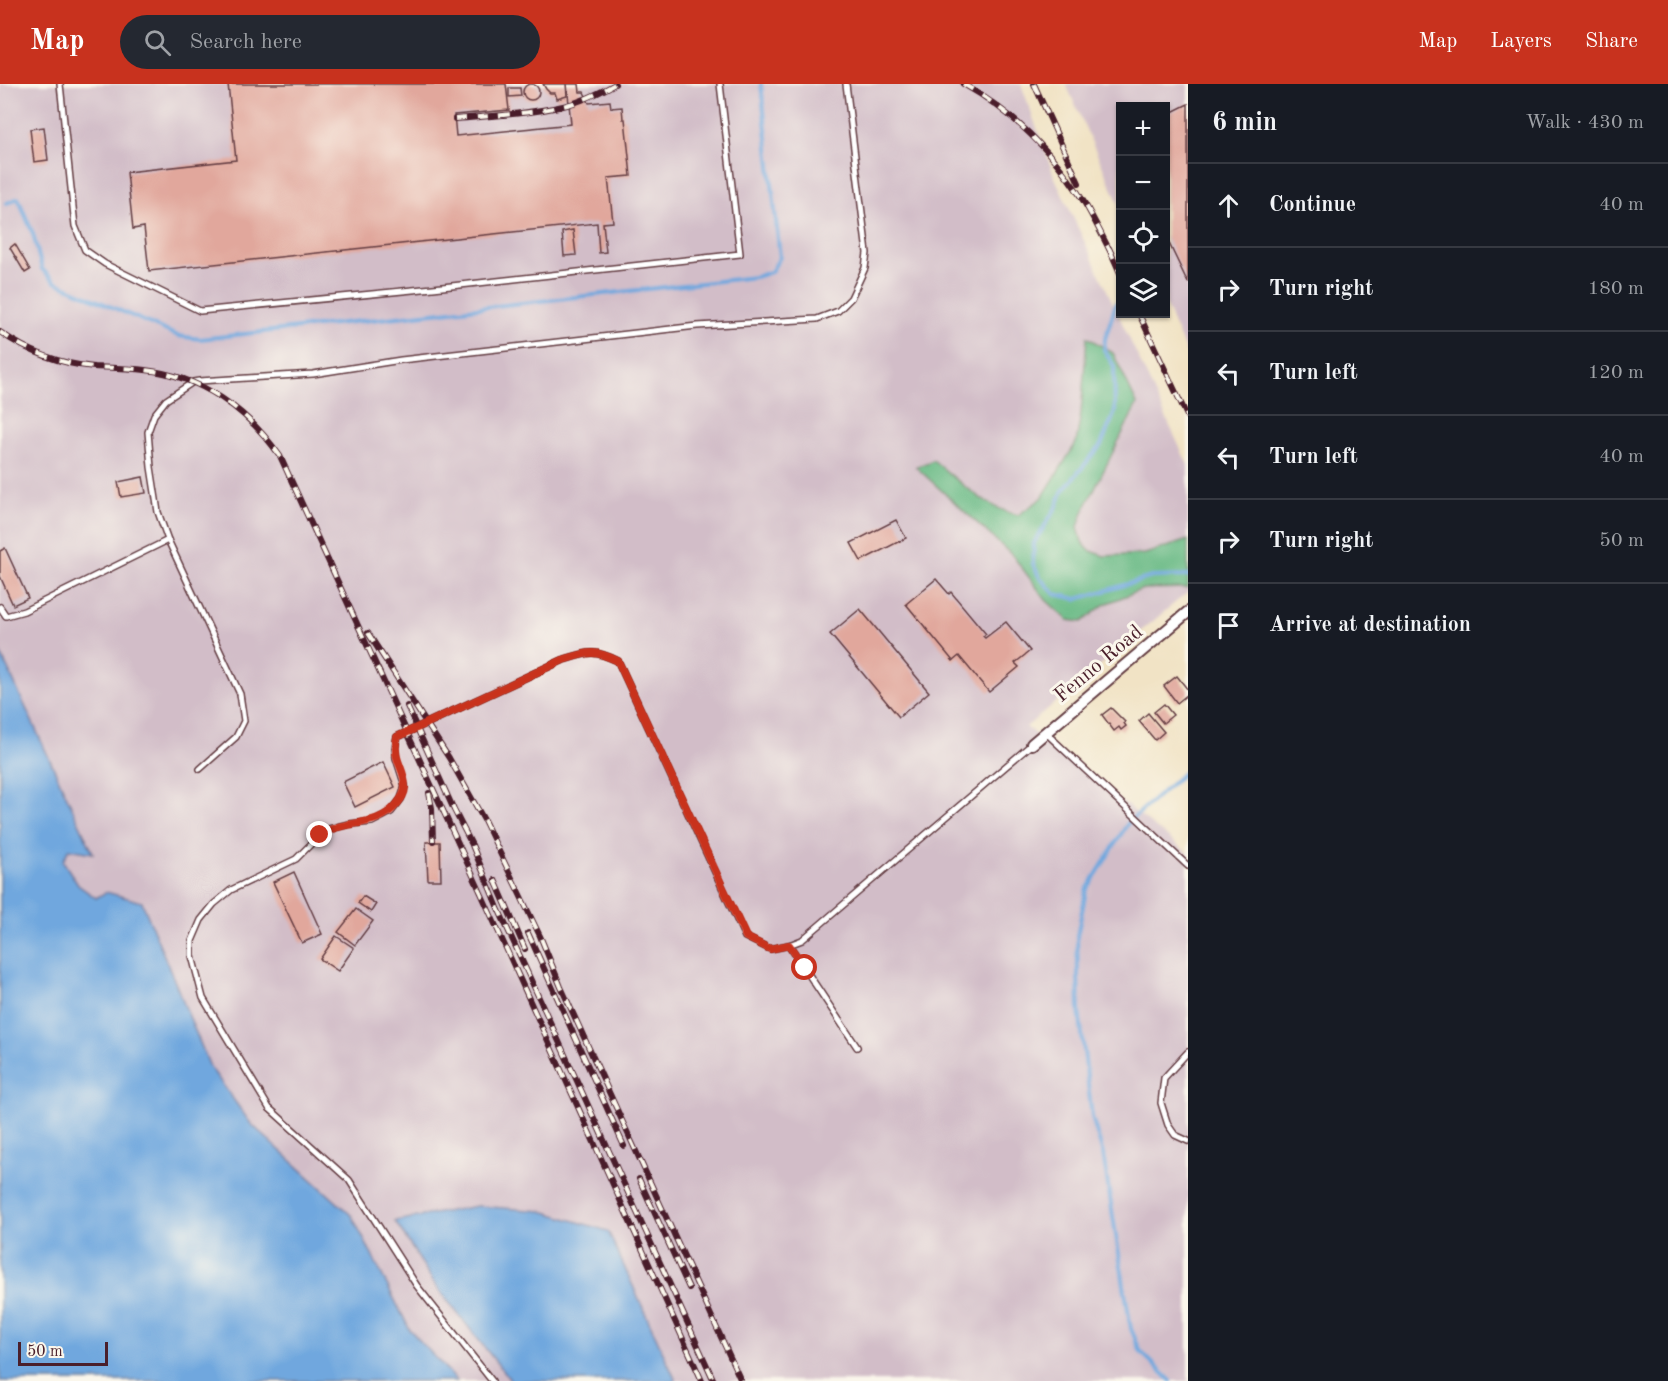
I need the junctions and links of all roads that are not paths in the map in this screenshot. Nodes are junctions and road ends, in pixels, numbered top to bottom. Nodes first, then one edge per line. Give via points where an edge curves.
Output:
1 (60, 84) edge
2 (720, 84) edge
3 (846, 84) edge
4 (168, 540) junction
5 (0, 607) edge
6 (1188, 612) edge
7 (1046, 733) junction
8 (1032, 744) joint
9 (200, 769) dead end
10 (1188, 866) edge
11 (789, 945) junction
12 (857, 1047) dead end
13 (1188, 1052) edge
14 (1188, 1141) edge
15 (492, 1381) edge

1 - 2 lane via 75,226 85,250 200,311 740,254
3 - 4 lane via 867,253 865,268 851,298 838,311 816,319 698,326 401,360 314,374 193,382 166,400 154,415 148,432 158,512
4 - 5 lane via 24,611 6,615
4 - 9 lane via 240,694 244,721 236,737
6 - 7 street, Fenno Road
7 - 8 street, Fenno Road
7 - 10 lane
8 - 11 lane via 802,940
11 - 12 lane
11 - 15 lane via 770,949 746,937 618,661 601,653 563,660 397,737 396,758 405,786 391,812 372,822 329,829 296,860 231,890 201,920 192,941 192,956 203,998 246,1072 269,1108 349,1180 417,1286
13 - 14 lane via 1164,1078 1161,1103 1175,1135

